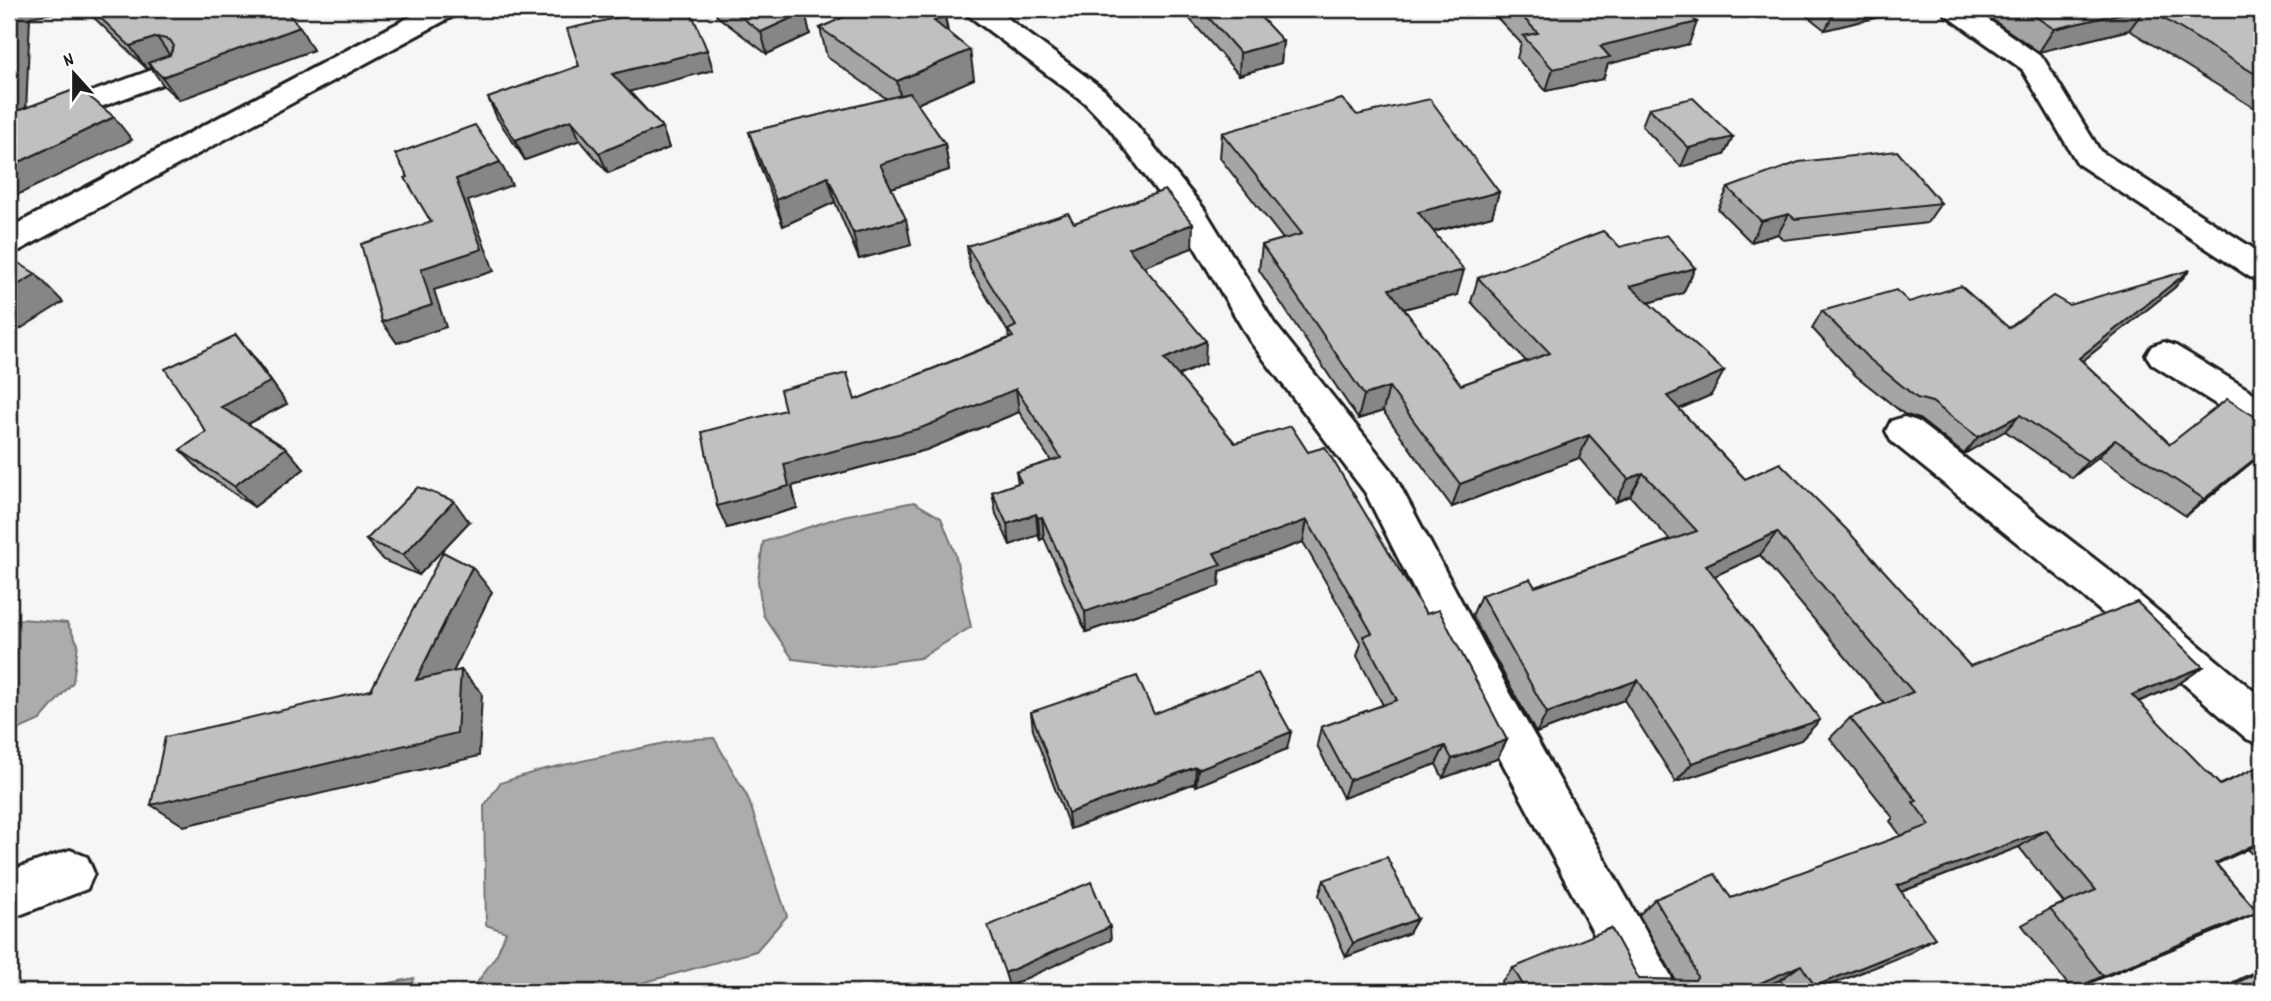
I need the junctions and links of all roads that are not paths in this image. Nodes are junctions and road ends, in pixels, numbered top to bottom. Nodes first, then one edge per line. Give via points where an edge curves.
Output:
1 (445, 9) edge
2 (978, 9) edge
3 (1956, 9) edge
4 (174, 70) edge
5 (9, 132) edge
6 (9, 242) edge
7 (2262, 269) edge
8 (2165, 355) dead end
9 (2262, 415) edge
10 (1904, 431) dead end
11 (2262, 724) edge
12 (69, 873) dead end
13 (9, 894) edge
14 (1652, 992) edge

1 - 6 main road
2 - 14 main road via 1094,96 1120,123 1193,216 1262,332 1379,482 1495,707
3 - 7 main road via 2033,64 2089,157
4 - 5 main road
8 - 9 main road
10 - 11 main road via 2096,583
12 - 13 main road

